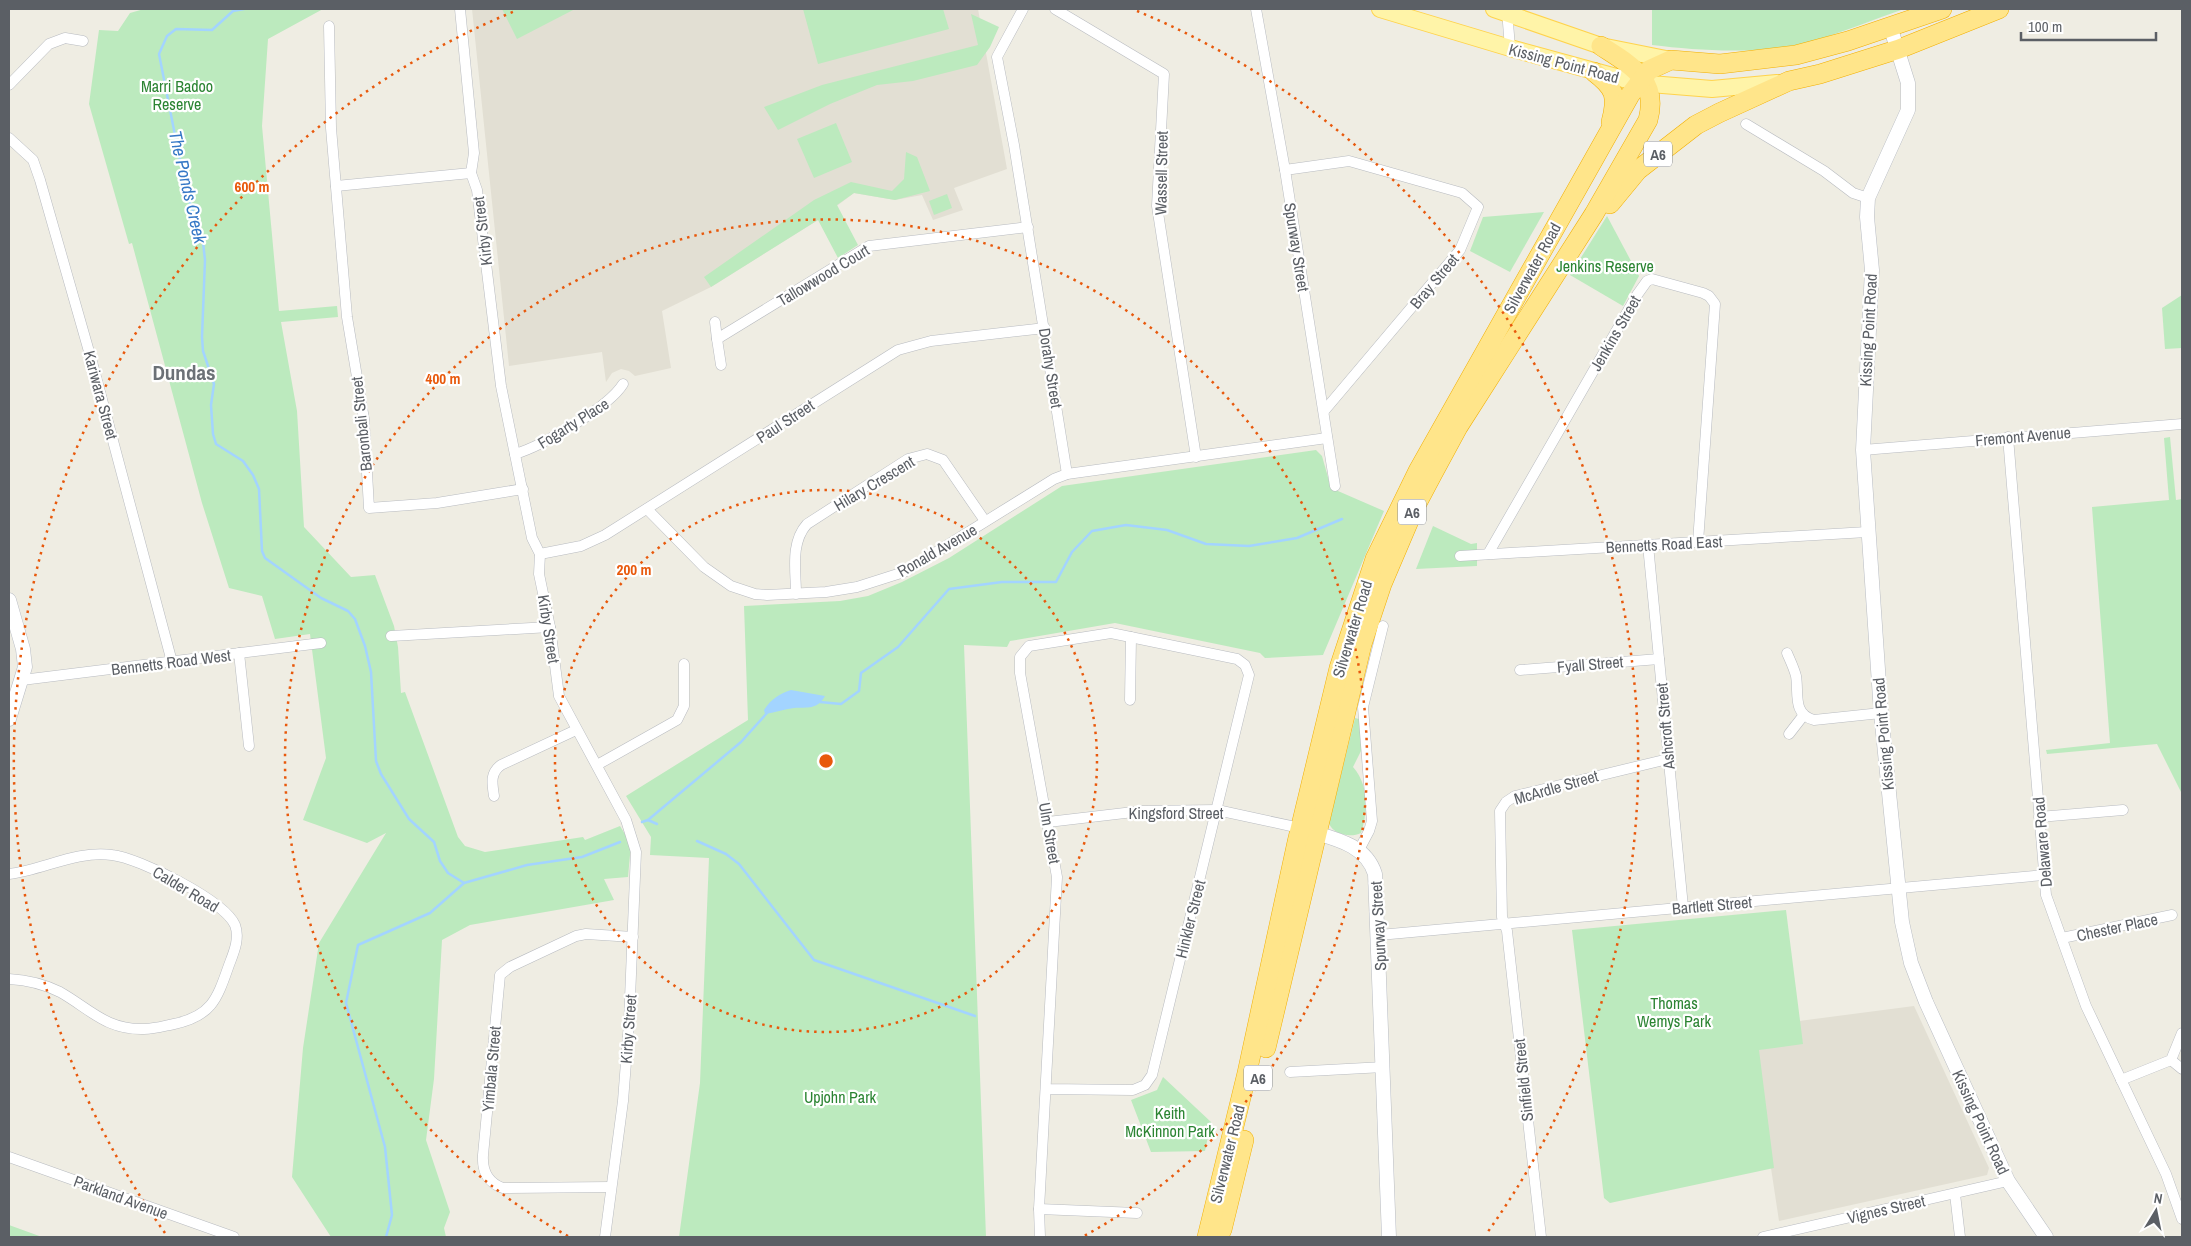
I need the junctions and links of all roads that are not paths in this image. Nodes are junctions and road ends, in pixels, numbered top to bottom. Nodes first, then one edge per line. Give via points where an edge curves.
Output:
1 (460, 9) edge
2 (1023, 9) edge
3 (1055, 9) edge
4 (1256, 9) edge
5 (1380, 9) edge
6 (1942, 9) edge
7 (1998, 9) edge
8 (1503, 10) edge
9 (329, 26) dead end
10 (1890, 26) junction
11 (83, 41) dead end
12 (1601, 46) junction
13 (1510, 48) junction
14 (1898, 49) junction
15 (1671, 60) junction
16 (1594, 72) junction
17 (1642, 81) junction
18 (1789, 81) junction
19 (9, 85) edge
20 (1746, 124) dead end
21 (1609, 133) junction
22 (9, 138) edge
23 (1285, 170) junction
24 (471, 173) junction
25 (336, 186) junction
26 (1868, 198) junction
27 (1028, 227) junction
28 (1560, 268) junction
29 (714, 322) dead end
30 (1045, 328) junction
31 (718, 339) junction
32 (721, 365) dead end
33 (623, 384) dead end
34 (1324, 410) junction
35 (2182, 424) edge
36 (2008, 437) junction
37 (1327, 438) junction
38 (1863, 450) junction
39 (516, 454) junction
40 (1196, 456) junction
41 (1067, 474) junction
42 (1335, 486) dead end
43 (523, 489) junction
44 (647, 509) junction
45 (985, 522) junction
46 (1867, 532) junction
47 (1698, 542) junction
48 (1648, 545) junction
49 (540, 554) junction
50 (1488, 554) junction
51 (1460, 556) dead end
52 (796, 594) junction
53 (9, 600) edge
54 (1383, 626) dead end
55 (550, 627) junction
56 (391, 636) dead end
57 (1131, 637) junction
58 (320, 643) dead end
59 (239, 653) junction
60 (1787, 653) dead end
61 (1659, 658) junction
62 (1237, 659) joint
63 (172, 662) junction
64 (684, 664) dead end
65 (1520, 670) dead end
66 (22, 680) junction
67 (1130, 700) dead end
68 (1881, 713) junction
69 (1804, 716) junction
70 (9, 719) edge
71 (576, 730) junction
72 (1789, 734) dead end
73 (249, 746) dead end
74 (1668, 759) junction
75 (597, 765) junction
76 (494, 796) dead end
77 (1217, 810) junction
78 (2123, 810) dead end
79 (2039, 817) junction
80 (1048, 822) junction
81 (1308, 831) junction
82 (1359, 850) junction
83 (9, 874) edge
84 (2044, 875) junction
85 (1898, 888) junction
86 (1683, 907) junction
87 (2172, 915) dead end
88 (1504, 924) junction
89 (1379, 935) junction
90 (633, 937) junction
91 (2062, 938) junction
92 (9, 979) edge
93 (2182, 1033) edge
94 (2172, 1060) junction
95 (1384, 1067) junction
96 (2182, 1069) edge
97 (1290, 1072) dead end
98 (2121, 1080) junction
99 (1046, 1089) junction
100 (9, 1156) edge
101 (2008, 1181) junction
102 (611, 1187) junction
103 (1955, 1194) junction
104 (1039, 1209) junction
105 (1138, 1213) dead end
106 (2182, 1219) edge
107 (234, 1237) edge
108 (604, 1237) edge
109 (1040, 1237) edge
110 (1206, 1237) edge
111 (1220, 1237) edge
112 (1390, 1237) edge
113 (1541, 1237) edge
114 (1763, 1237) edge
115 (1960, 1237) edge
116 (2046, 1237) edge

1 - 24 street, Kirby Street via 474,153
2 - 27 street, Dorahy Street via 997,58
3 - 40 street, Wassell Street via 1164,74 1157,206
4 - 23 street, Spurway Street
5 - 13 main road, Kissing Point Road
6 - 10 highway
7 - 14 highway, A6
8 - 12 main road, Kissing Point Road
8 - 13 street
9 - 25 street, Baronbali Street
10 - 14 street, Kissing Point Road
10 - 15 highway, Kissing Point Road via 1796,55 1720,64
11 - 19 street via 65,38 49,44
12 - 15 main road, Kissing Point Road
12 - 17 highway via 1632,67
13 - 16 main road, Kissing Point Road
14 - 18 highway, Kissing Point Road / A6
14 - 26 street, Kissing Point Road via 1908,83 1908,110
15 - 17 highway, Silverwater Road / A6 via 1656,66
16 - 17 main road, Kissing Point Road
16 - 21 highway via 1610,86 1615,100
17 - 18 main road, Kissing Point Road via 1730,89
17 - 21 highway, Silverwater Road / A6
17 - 28 highway, Silverwater Road / A6 via 1650,110 1644,129
18 - 28 highway, Silverwater Road / A6 via 1696,125 1638,170
20 - 26 street via 1824,171 1853,193
21 - 81 highway, Silverwater Road / A6 via 1418,471 1375,559 1339,668
22 - 63 street, Kariwara Street via 33,160 40,180 90,353
23 - 34 street, Spurway Street
23 - 34 street, Bray Street via 1349,161 1462,193 1478,207 1460,250
24 - 25 street
24 - 39 street, Kirby Street via 478,190 500,386
25 - 43 street, Baronbali Street via 347,317 364,419 369,508 437,503
26 - 38 street, Kissing Point Road via 1872,270
27 - 30 street, Dorahy Street
27 - 31 street, Tallowwood Court via 869,246
28 - 81 highway, Silverwater Road / A6 via 1458,427 1414,509 1382,584 1362,644
29 - 31 street
30 - 41 street, Dorahy Street
30 - 44 street, Paul Street via 932,342 898,350
31 - 32 street
33 - 39 street, Fogarty Place via 605,404 540,444
34 - 37 street, Spurway Street
35 - 36 street, Fremont Avenue
36 - 38 street, Fremont Avenue
36 - 79 street, Delaware Road
37 - 40 street
37 - 42 street, Spurway Street
38 - 46 street, Kissing Point Road
39 - 43 street, Kirby Street
40 - 41 street
41 - 45 street, Ronald Avenue
43 - 49 street, Kirby Street via 532,538
44 - 49 street, Paul Street via 594,541
44 - 52 street, Ronald Avenue via 704,566 731,586 755,594
45 - 52 street, Ronald Avenue via 904,572 857,588
45 - 52 street, Hilary Crescent via 943,460 927,454 908,459 801,531 796,549
46 - 47 street, Bennetts Road East
46 - 68 street, Kissing Point Road
47 - 48 street, Bennetts Road East
47 - 50 street, Jenkins Street via 1715,304 1703,293 1652,279 1636,295
48 - 50 street, Bennetts Road East
48 - 61 street, Ashcroft Street
49 - 55 street, Kirby Street via 540,574
50 - 51 street, Bennetts Road East
53 - 66 street via 24,659
54 - 82 street via 1364,700 1372,821
55 - 56 street
55 - 71 street, Kirby Street via 559,696
57 - 62 street, Ulm Street
57 - 67 street
57 - 80 street, Ulm Street via 1111,633 1029,646 1020,657 1020,673
58 - 59 street, Bennetts Road West
59 - 63 street, Bennetts Road West
59 - 73 street
60 - 69 street via 1796,675 1798,707
61 - 65 street, Fyall Street
61 - 74 street, Ashcroft Street
62 - 77 street, Hinkler Street via 1246,665 1249,675
63 - 66 street, Bennetts Road West
64 - 75 street via 684,706 677,720
66 - 70 street
68 - 69 street via 1814,720
68 - 85 street, Kissing Point Road
69 - 72 street
71 - 75 street, Kirby Street
71 - 76 street via 496,768 492,780
74 - 86 street, Ashcroft Street
74 - 88 street, McArdle Street via 1533,790 1506,802 1500,811 1499,824
75 - 90 street, Kirby Street via 635,843
77 - 80 street, Kingsford Street via 1142,811
77 - 81 street, Kingsford Street
77 - 99 street, Hinkler Street via 1152,1075 1144,1085 1133,1090
78 - 79 street
79 - 84 street, Delaware Road
80 - 99 street, Ulm Street via 1057,877
81 - 82 street, Kingsford Street
81 - 110 highway, Silverwater Road / A6
81 - 111 highway, Silverwater Road / A6
82 - 89 street, Spurway Street via 1371,862 1375,874
83 - 92 street, Calder Road via 92,855 124,857 170,877 216,906 232,920 237,932 233,955 214,1003 195,1018 153,1028 110,1024 53,989 34,982
84 - 85 street, Bartlett Street
84 - 91 street, Delaware Road via 2046,895
85 - 86 street, Bartlett Street
85 - 101 street, Kissing Point Road via 1902,922 1918,983
86 - 88 street, Bartlett Street
87 - 91 street, Chester Place
88 - 89 street, Bartlett Street
88 - 113 street, Sinfield Street
89 - 95 street, Spurway Street
90 - 102 street, Kirby Street via 623,1091
90 - 102 street, Yimbala Street via 576,936 510,966 500,975 483,1155 485,1174 503,1188
91 - 98 street, Delaware Road via 2086,1006
93 - 94 street
94 - 96 street
94 - 98 street
95 - 97 street
95 - 112 street, Spurway Street
98 - 106 street, Delaware Road via 2166,1174
99 - 104 street, Ulm Street
100 - 107 street, Parkland Avenue
101 - 103 street, Vignes Street
101 - 116 street, Kissing Point Road
102 - 108 street, Kirby Street
103 - 114 street, Vignes Street
103 - 115 street
104 - 105 street
104 - 109 street, Ulm Street

